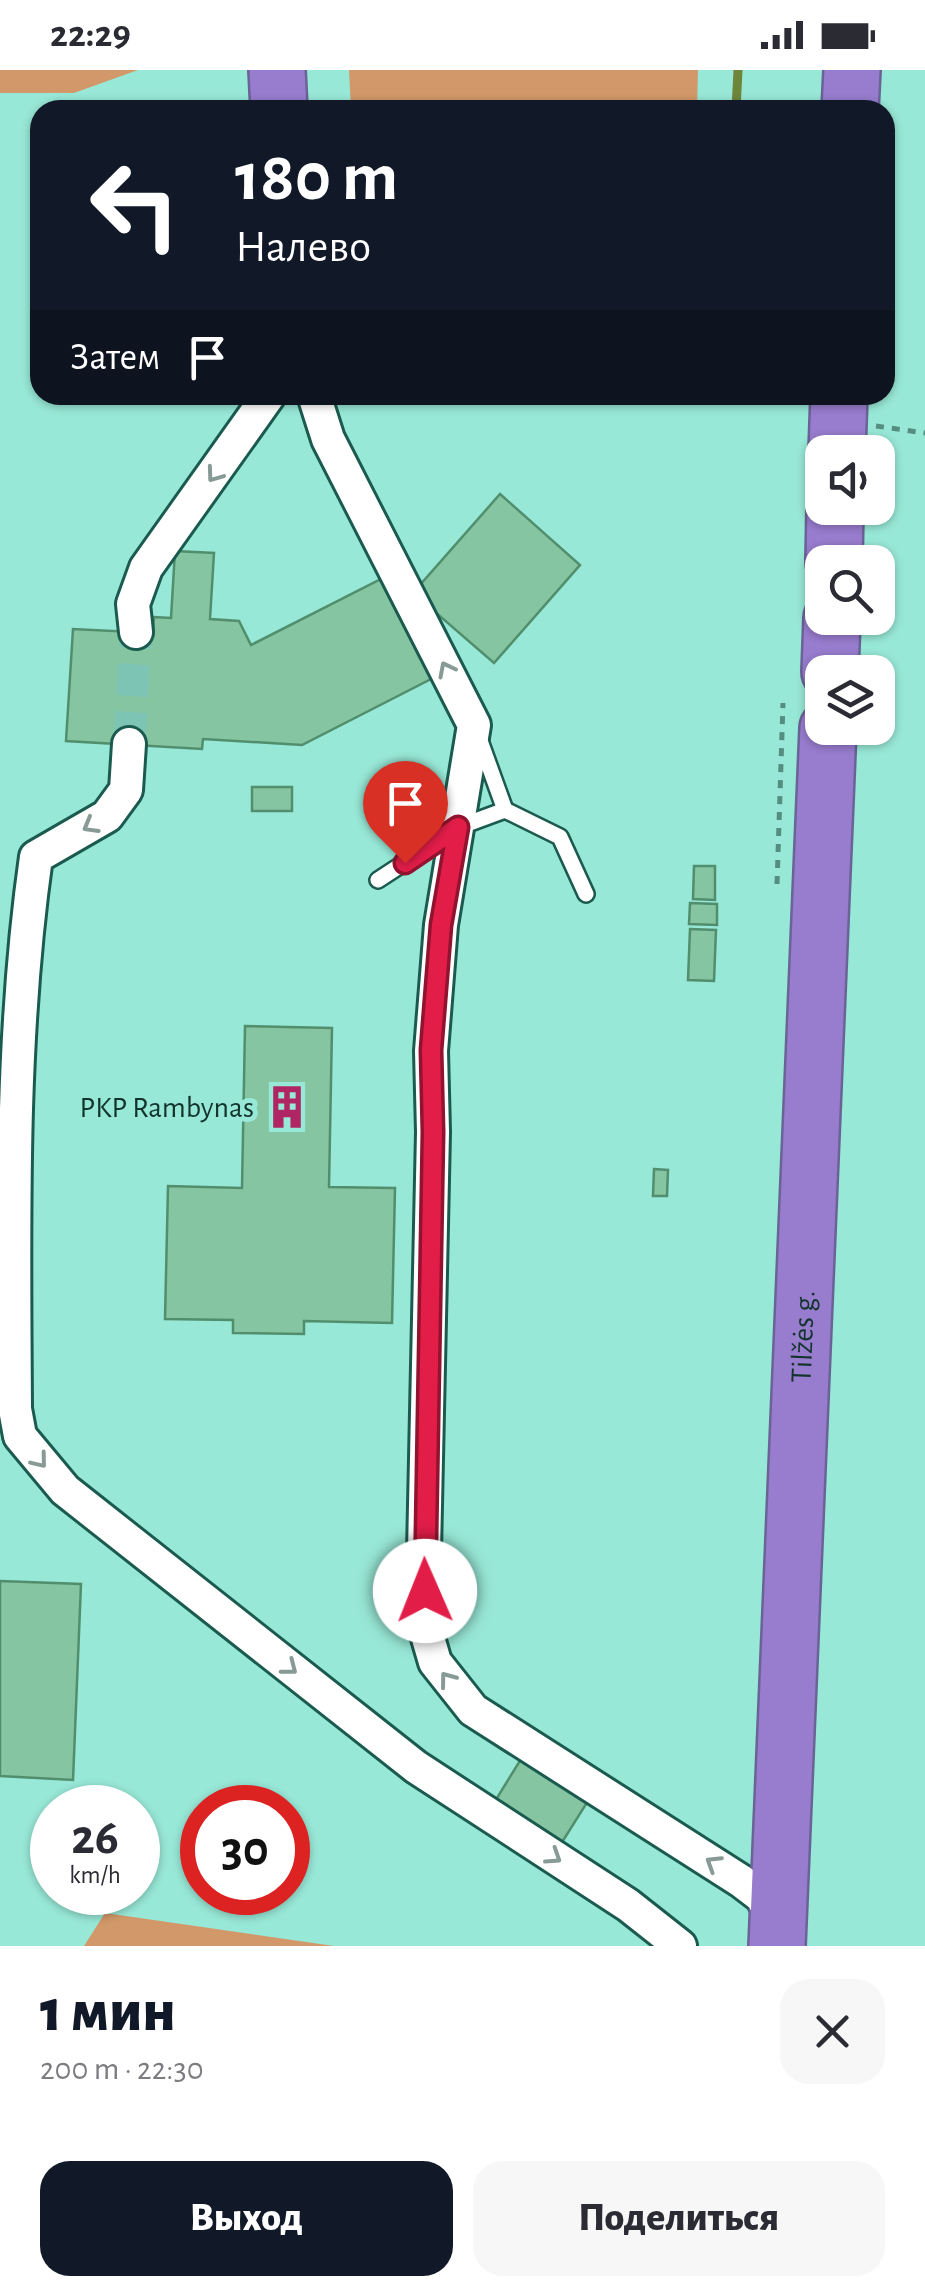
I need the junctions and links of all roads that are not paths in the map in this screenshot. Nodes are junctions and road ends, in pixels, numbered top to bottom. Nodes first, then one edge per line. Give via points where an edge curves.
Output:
1 (277, 70) edge
2 (852, 70) edge
3 (278, 100) edge
4 (850, 100) edge
5 (263, 405) edge
6 (317, 405) edge
7 (839, 405) edge
8 (838, 435) edge
9 (136, 632) tunnel mouth
10 (474, 724) junction
11 (129, 744) tunnel mouth
12 (827, 745) edge
13 (505, 810) junction
14 (458, 827) junction
15 (378, 880) dead end
16 (586, 894) dead end
17 (778, 1938) edge
18 (680, 1946) edge

1 - 3 highway
2 - 4 highway
5 -> 9 street via 146,568 134,604
10 -> 6 street via 328,439
7 - 8 highway
10 - 13 lane
10 - 14 street
11 -> 18 street via 126,790 107,816 36,857 13,1148 20,1436 64,1490 416,1767
12 - 17 highway, Tilžės g.
13 - 14 lane
13 - 16 lane via 560,837
14 - 15 lane
17 -> 14 street via 772,1912 751,1889 473,1710 435,1662 426,1630 424,1552 431,1050 441,925

